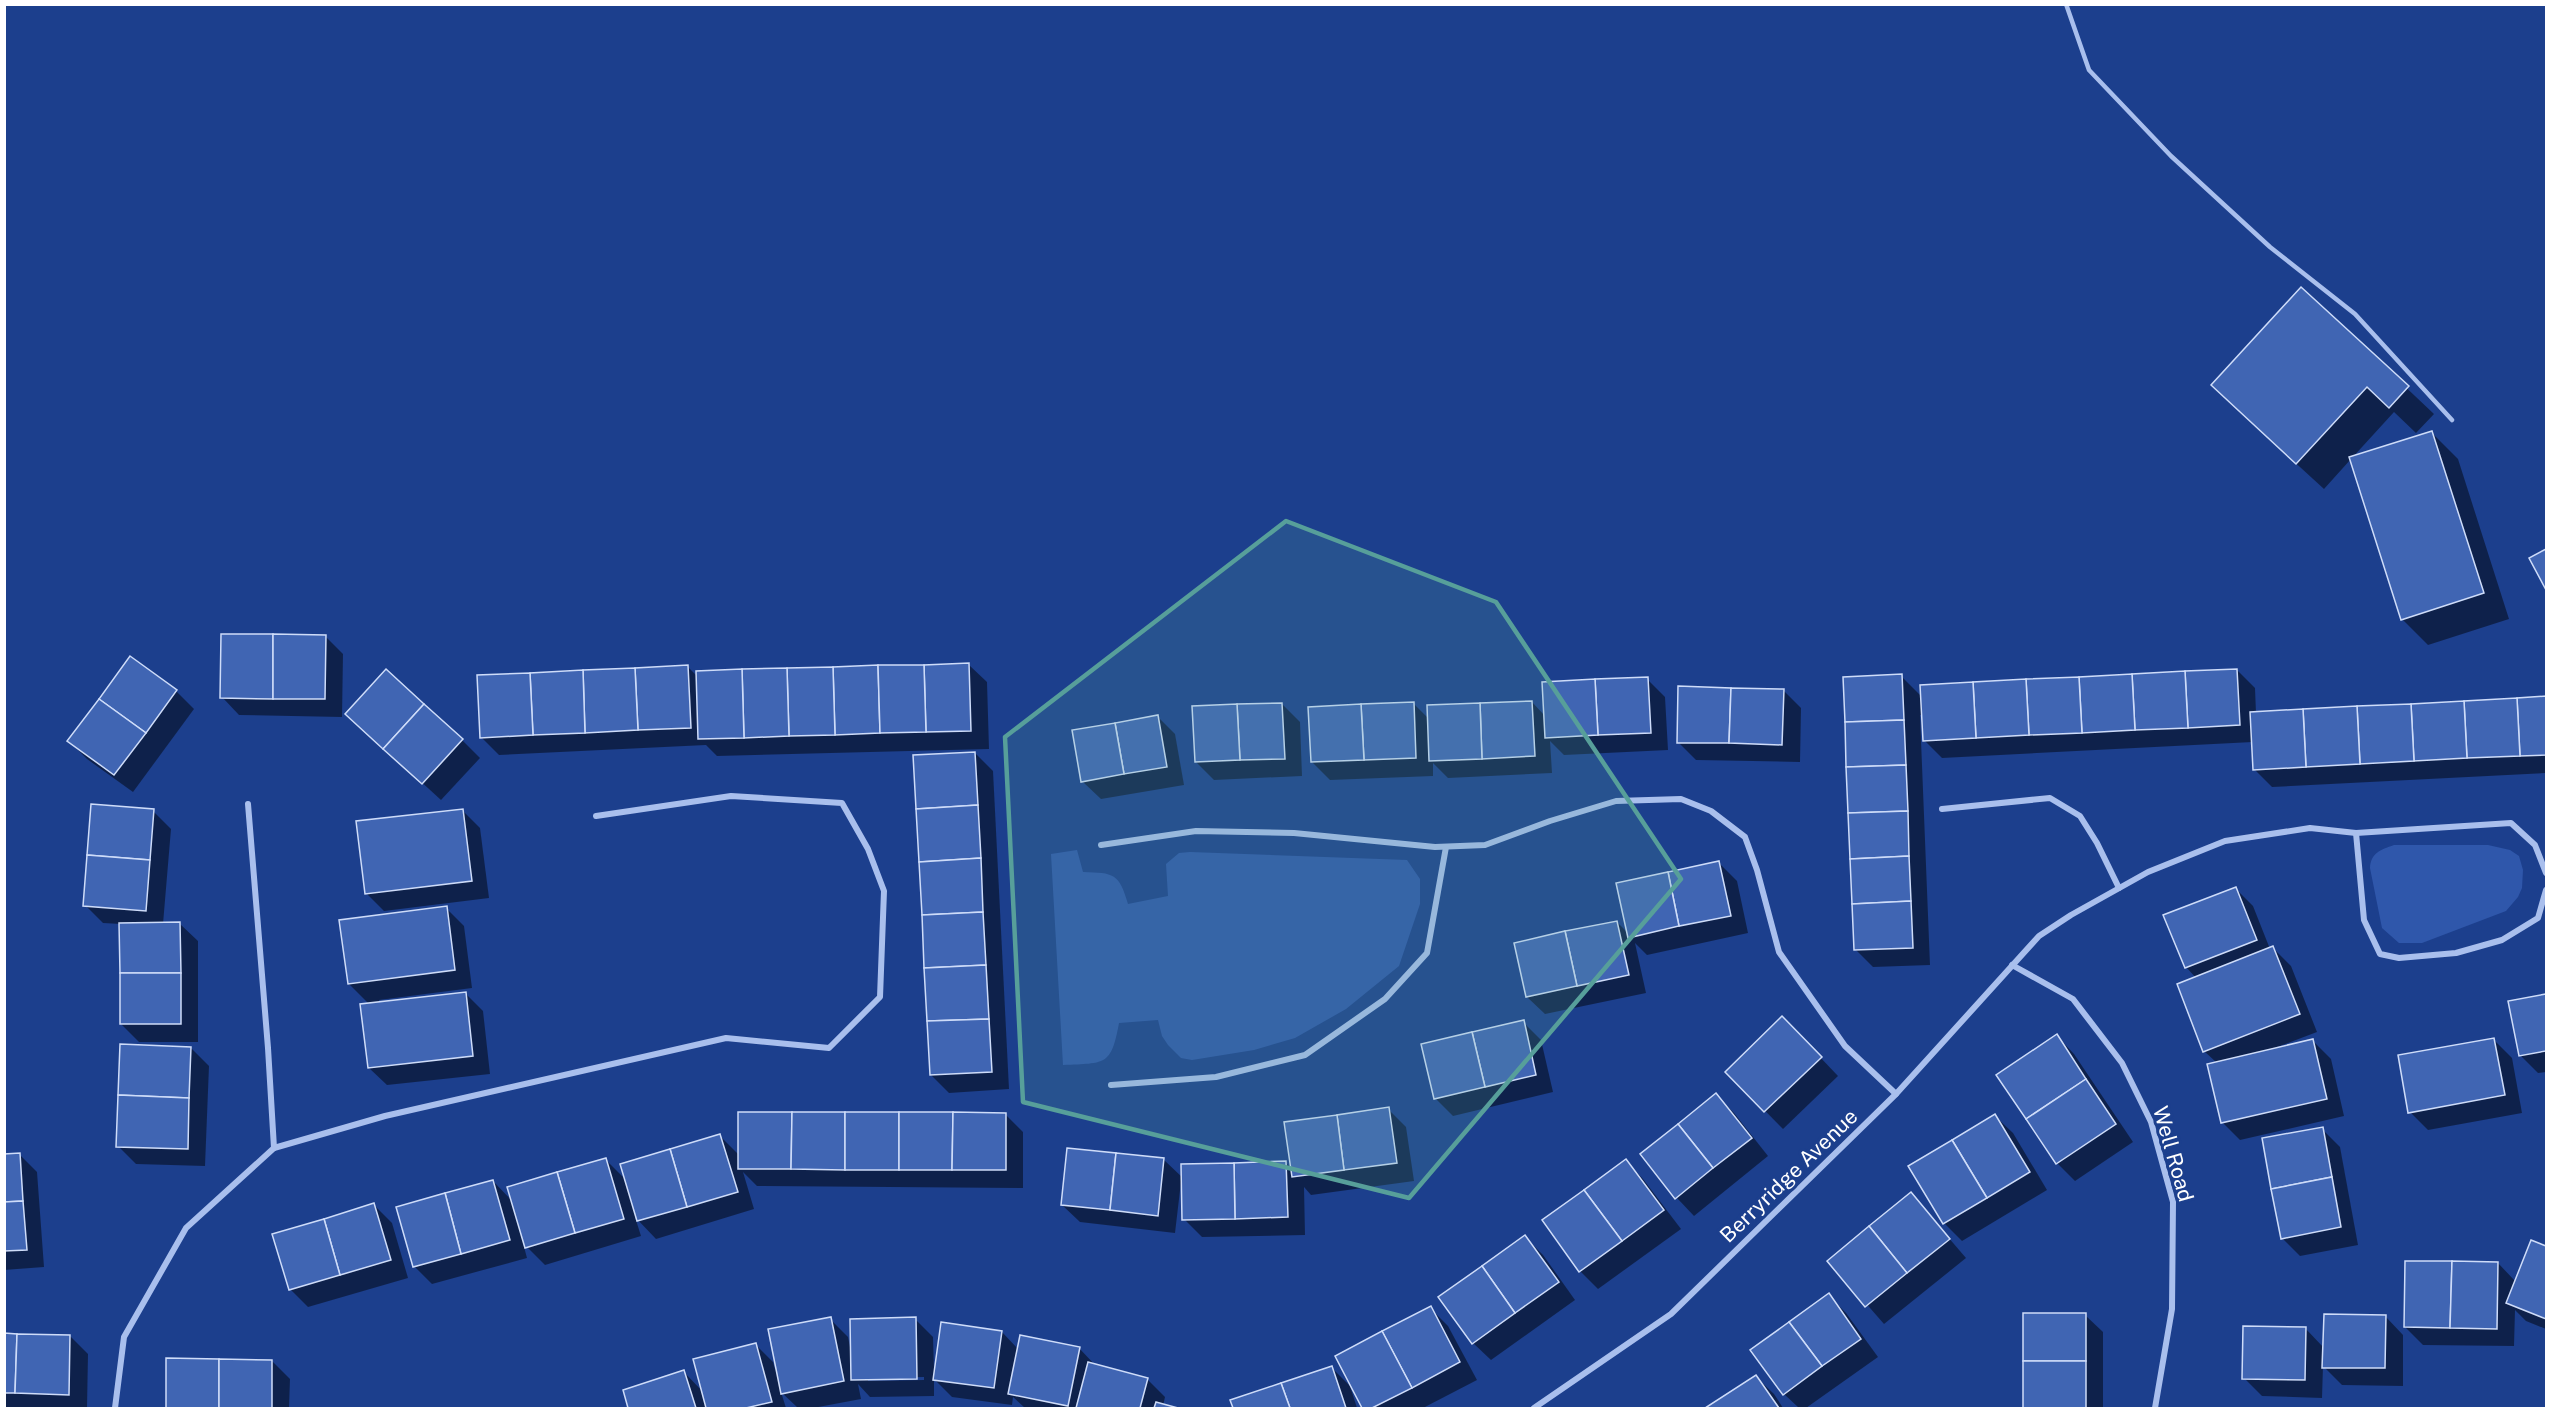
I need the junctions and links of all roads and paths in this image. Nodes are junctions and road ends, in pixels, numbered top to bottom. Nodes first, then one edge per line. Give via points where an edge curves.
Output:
1 (2066, 4) edge
2 (2452, 420) dead end
3 (248, 804) dead end
4 (1942, 808) dead end
5 (596, 816) dead end
6 (2356, 833) junction
7 (1101, 845) dead end
8 (1446, 847) junction
9 (2547, 873) edge
10 (2119, 888) junction
11 (2547, 890) edge
12 (2012, 965) junction
13 (1111, 1085) dead end
14 (1896, 1094) junction
15 (274, 1148) junction
16 (114, 1408) edge
17 (1534, 1408) edge
18 (2155, 1408) edge

1 - 2 lane via 2089,70 2172,156 2270,247 2355,314
3 - 15 street
4 - 10 street via 2050,798 2080,816
5 - 15 street via 731,796 842,803 868,849 884,891 880,997 830,1048 726,1038 385,1116
6 - 9 street, Berryridge Avenue via 2511,824 2535,845
6 - 10 street, Berryridge Avenue via 2310,828 2225,841
6 - 11 street via 2364,920 2380,954 2398,958 2456,953 2502,940 2538,918
7 - 8 street via 1196,831 1294,833
8 - 13 street via 1426,953 1385,999 1305,1055 1216,1077
8 - 14 street via 1485,845 1616,801 1681,799 1711,811 1745,837 1779,952 1845,1046
10 - 12 street, Berryridge Avenue via 2039,936
12 - 14 street, Berryridge Avenue
12 - 18 street, Well Road via 2073,999 2122,1063 2151,1122 2173,1202 2172,1310
14 - 17 street, Berryridge Avenue via 1671,1314
15 - 16 street via 186,1228 124,1337

